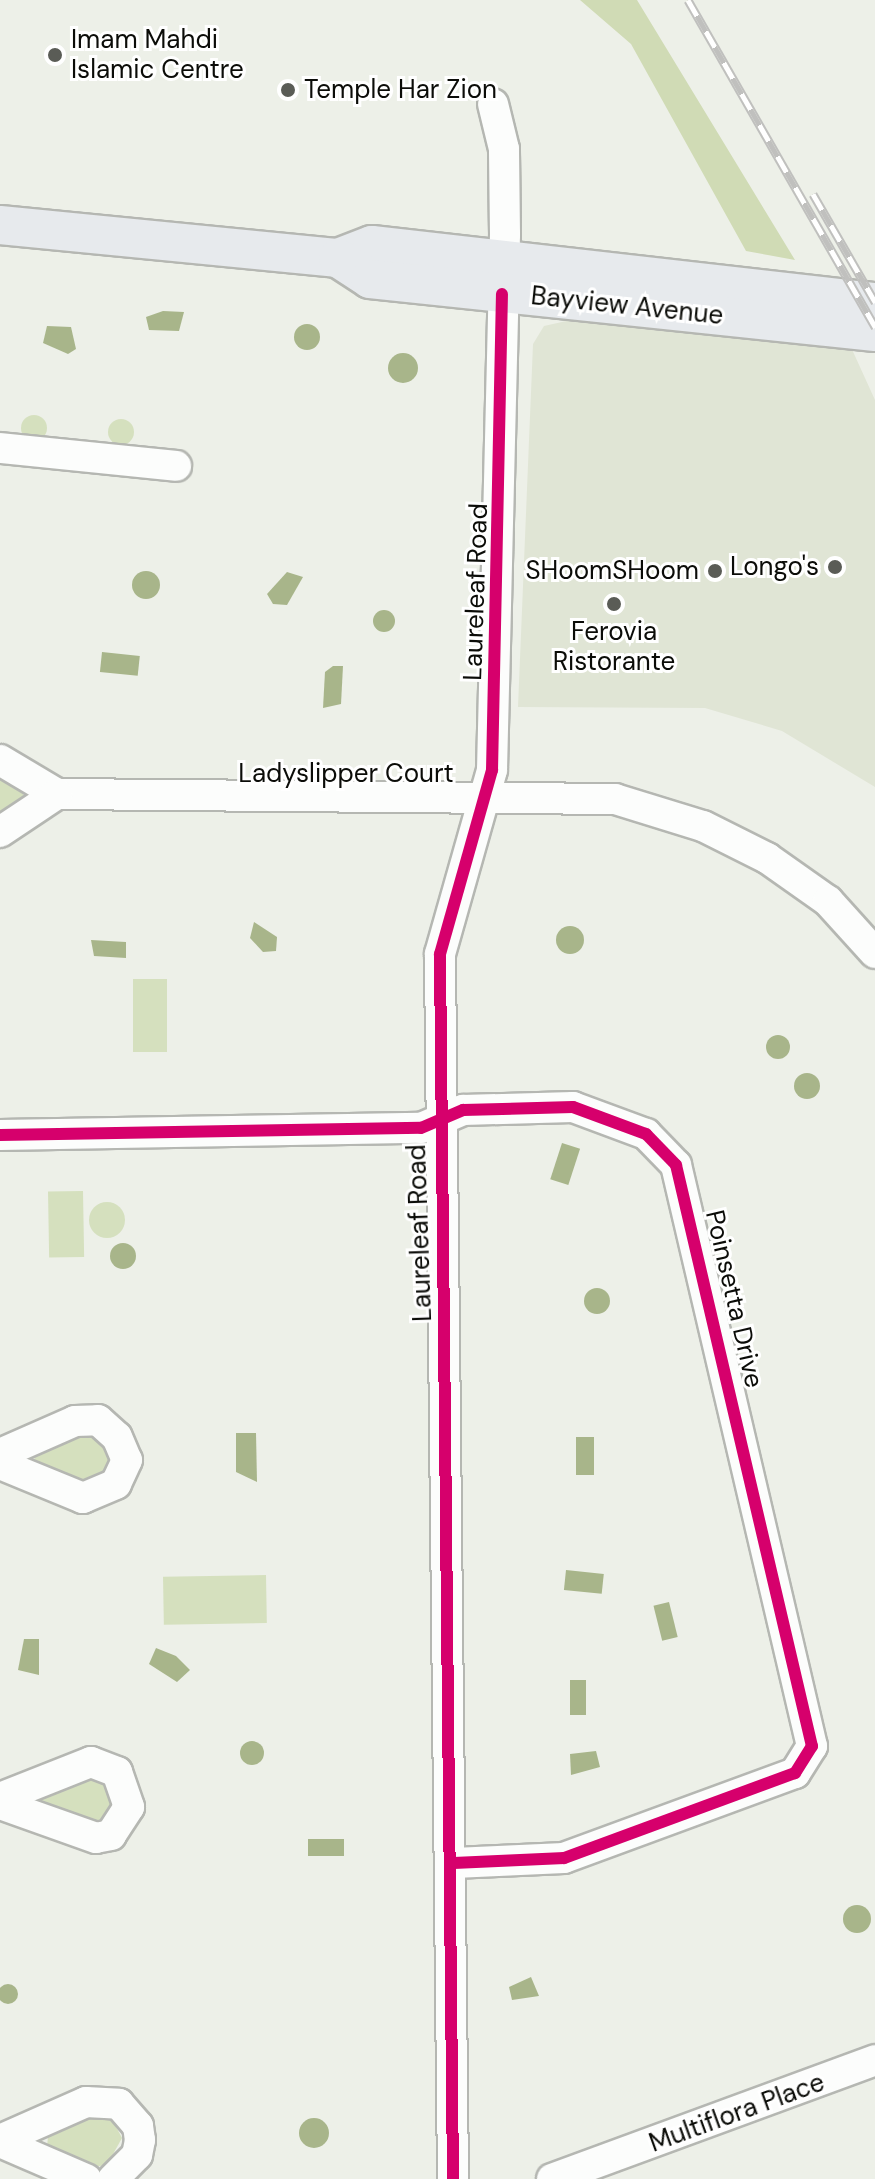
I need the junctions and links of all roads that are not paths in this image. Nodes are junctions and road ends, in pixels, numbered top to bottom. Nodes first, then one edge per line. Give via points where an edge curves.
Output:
1 (493, 104) dead end
2 (0, 225) edge
3 (502, 278) junction
4 (875, 302) edge
5 (875, 332) edge
6 (0, 448) edge
7 (176, 466) dead end
8 (0, 760) edge
9 (57, 794) junction
10 (489, 795) junction
11 (0, 832) edge
12 (875, 953) edge
13 (439, 1120) junction
14 (0, 1135) edge
15 (0, 1454) edge
16 (0, 1464) edge
17 (0, 1798) edge
18 (0, 1804) edge
19 (454, 1863) junction
20 (875, 2060) edge
21 (0, 2141) edge
22 (86, 2179) edge
23 (113, 2179) edge
24 (453, 2179) edge
25 (552, 2179) edge

1 - 3 street, Laureleaf Road via 504,149
2 - 3 main road, Bayview Avenue via 338,258 370,279
3 - 4 main road, Bayview Avenue
3 - 5 main road, Bayview Avenue
3 - 10 street, Laureleaf Road
6 - 7 street
8 - 9 street
9 - 10 street, Ladyslipper Court
9 - 11 street
10 - 12 street, Ladyslipper Court via 615,799 703,826 801,881
10 - 13 street, Laureleaf Road via 442,937
13 - 14 street, Poinsetta Drive via 421,1128
13 - 19 street, Laureleaf Road
13 - 19 street, Poinsetta Drive via 463,1110 573,1107 646,1134 676,1165 813,1736 795,1773 564,1858
15 - 16 street via 75,1421 98,1420 117,1437 127,1460 116,1484 83,1498
17 - 18 street via 91,1762 117,1772 129,1807 111,1835 96,1838
19 - 24 street, Laureleaf Road
20 - 25 street, Multiflora Place
21 - 22 street
21 - 23 street via 86,2102 119,2104 138,2126 140,2140 137,2155

